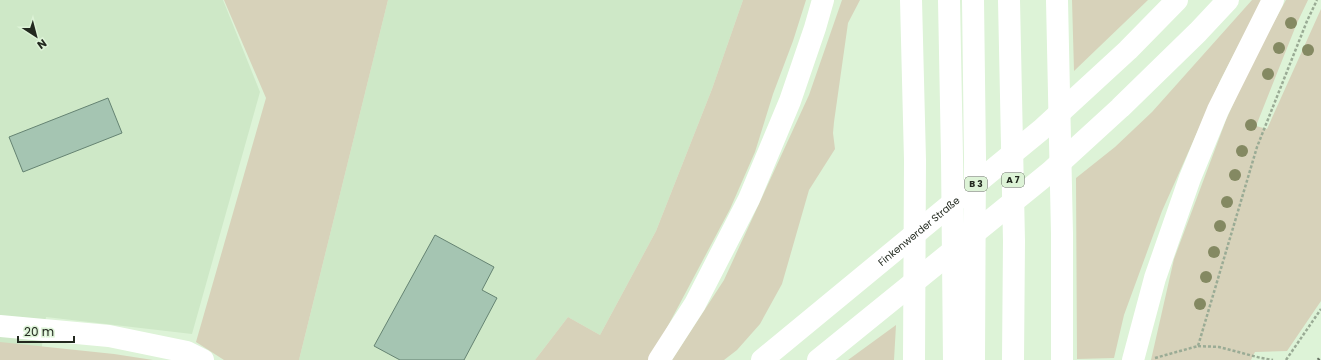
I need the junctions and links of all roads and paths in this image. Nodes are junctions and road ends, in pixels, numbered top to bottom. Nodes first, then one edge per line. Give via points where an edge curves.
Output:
1 (823, 0) edge
2 (911, 0) edge
3 (949, 0) edge
4 (972, 0) edge
5 (1009, 0) edge
6 (1057, 0) edge
7 (1176, 0) edge
8 (1228, 0) edge
9 (1273, 0) edge
10 (1317, 0) edge
11 (1321, 309) edge
12 (0, 326) edge
13 (1198, 346) junction
14 (1141, 359) edge
15 (203, 360) edge
16 (659, 360) edge
17 (762, 360) edge
18 (818, 360) edge
19 (914, 360) edge
20 (954, 360) edge
21 (974, 360) edge
22 (1013, 360) edge
23 (1062, 360) edge
24 (1273, 360) edge
25 (1286, 360) edge

1 - 16 main road via 781,125 749,199 695,304
2 - 19 main road via 915,160
3 - 20 main road
4 - 21 main road via 975,157
5 - 22 main road, A 7 via 1014,241
6 - 23 main road
7 - 17 main road, Finkenwerder Straße / B 3 via 1128,50 1041,130
8 - 18 main road via 1132,97 1050,172
9 - 14 main road via 1218,110 1190,178 1155,278
10 - 13 path via 1256,147
11 - 25 path
12 - 15 main road via 109,336 187,352
13 - 14 path
13 - 24 path via 1219,347

